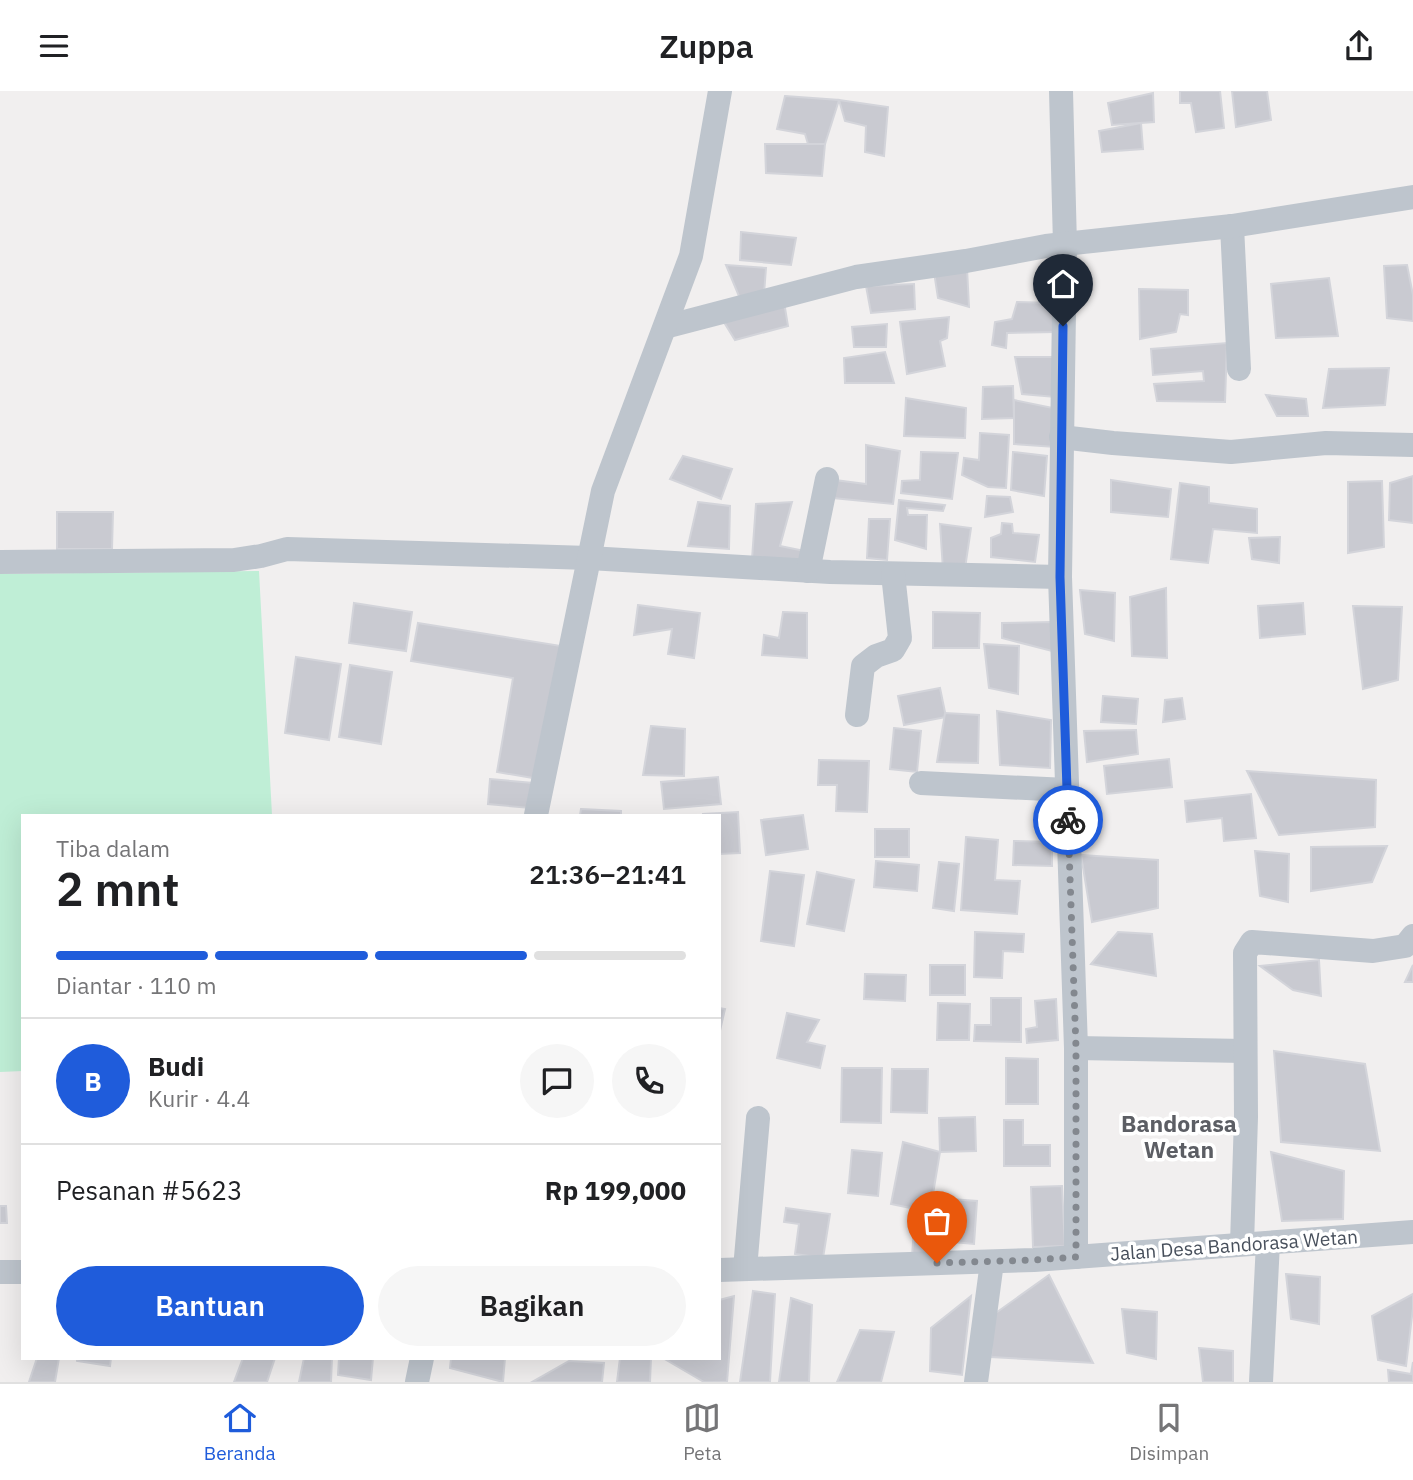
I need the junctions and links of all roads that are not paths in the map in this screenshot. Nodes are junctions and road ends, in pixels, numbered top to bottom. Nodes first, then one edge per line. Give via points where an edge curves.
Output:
1 (720, 91) edge
2 (1061, 91) edge
3 (1413, 197) edge
4 (1232, 226) junction
5 (1065, 245) junction
6 (665, 327) junction
7 (1239, 369) dead end
8 (1061, 437) junction
9 (1413, 445) edge
10 (827, 479) dead end
11 (589, 558) junction
12 (0, 562) edge
13 (808, 571) junction
14 (893, 574) junction
15 (1060, 577) junction
16 (858, 715) dead end
17 (921, 783) dead end
18 (1067, 790) junction
19 (536, 814) edge
20 (1413, 936) edge
21 (1076, 1048) junction
22 (1245, 1051) junction
23 (758, 1118) dead end
24 (1413, 1232) edge
25 (1268, 1243) junction
26 (1242, 1244) junction
27 (1076, 1257) junction
28 (992, 1262) junction
29 (745, 1269) junction
30 (721, 1270) edge
31 (0, 1272) edge
32 (21, 1272) edge
33 (422, 1360) edge
34 (417, 1382) edge
35 (976, 1382) edge
36 (1261, 1382) edge

1 - 6 street via 691,256
2 - 5 street
3 - 4 street
4 - 5 street
4 - 7 street
5 - 6 street via 856,277
5 - 8 street
6 - 11 street via 603,491
8 - 9 street via 1231,451 1316,443
8 - 15 street
10 - 13 street
11 - 12 street via 287,549 234,560
11 - 13 street
11 - 19 street
13 - 14 street
14 - 15 street
14 - 16 street via 900,638 893,650 863,666
15 - 18 street
17 - 18 street
18 - 21 street
20 - 22 street via 1405,946 1373,951 1252,942 1245,953
21 - 22 street
21 - 27 street
22 - 26 street
23 - 29 street
24 - 25 street, Jalan Desa Bandorasa Wetan
25 - 26 street, Jalan Desa Bandorasa Wetan
25 - 36 street
26 - 27 street, Jalan Desa Bandorasa Wetan
27 - 28 street, Jalan Desa Bandorasa Wetan
28 - 29 street, Jalan Desa Bandorasa Wetan
28 - 35 street
29 - 30 street, Jalan Desa Bandorasa Wetan
31 - 32 street
33 - 34 street

